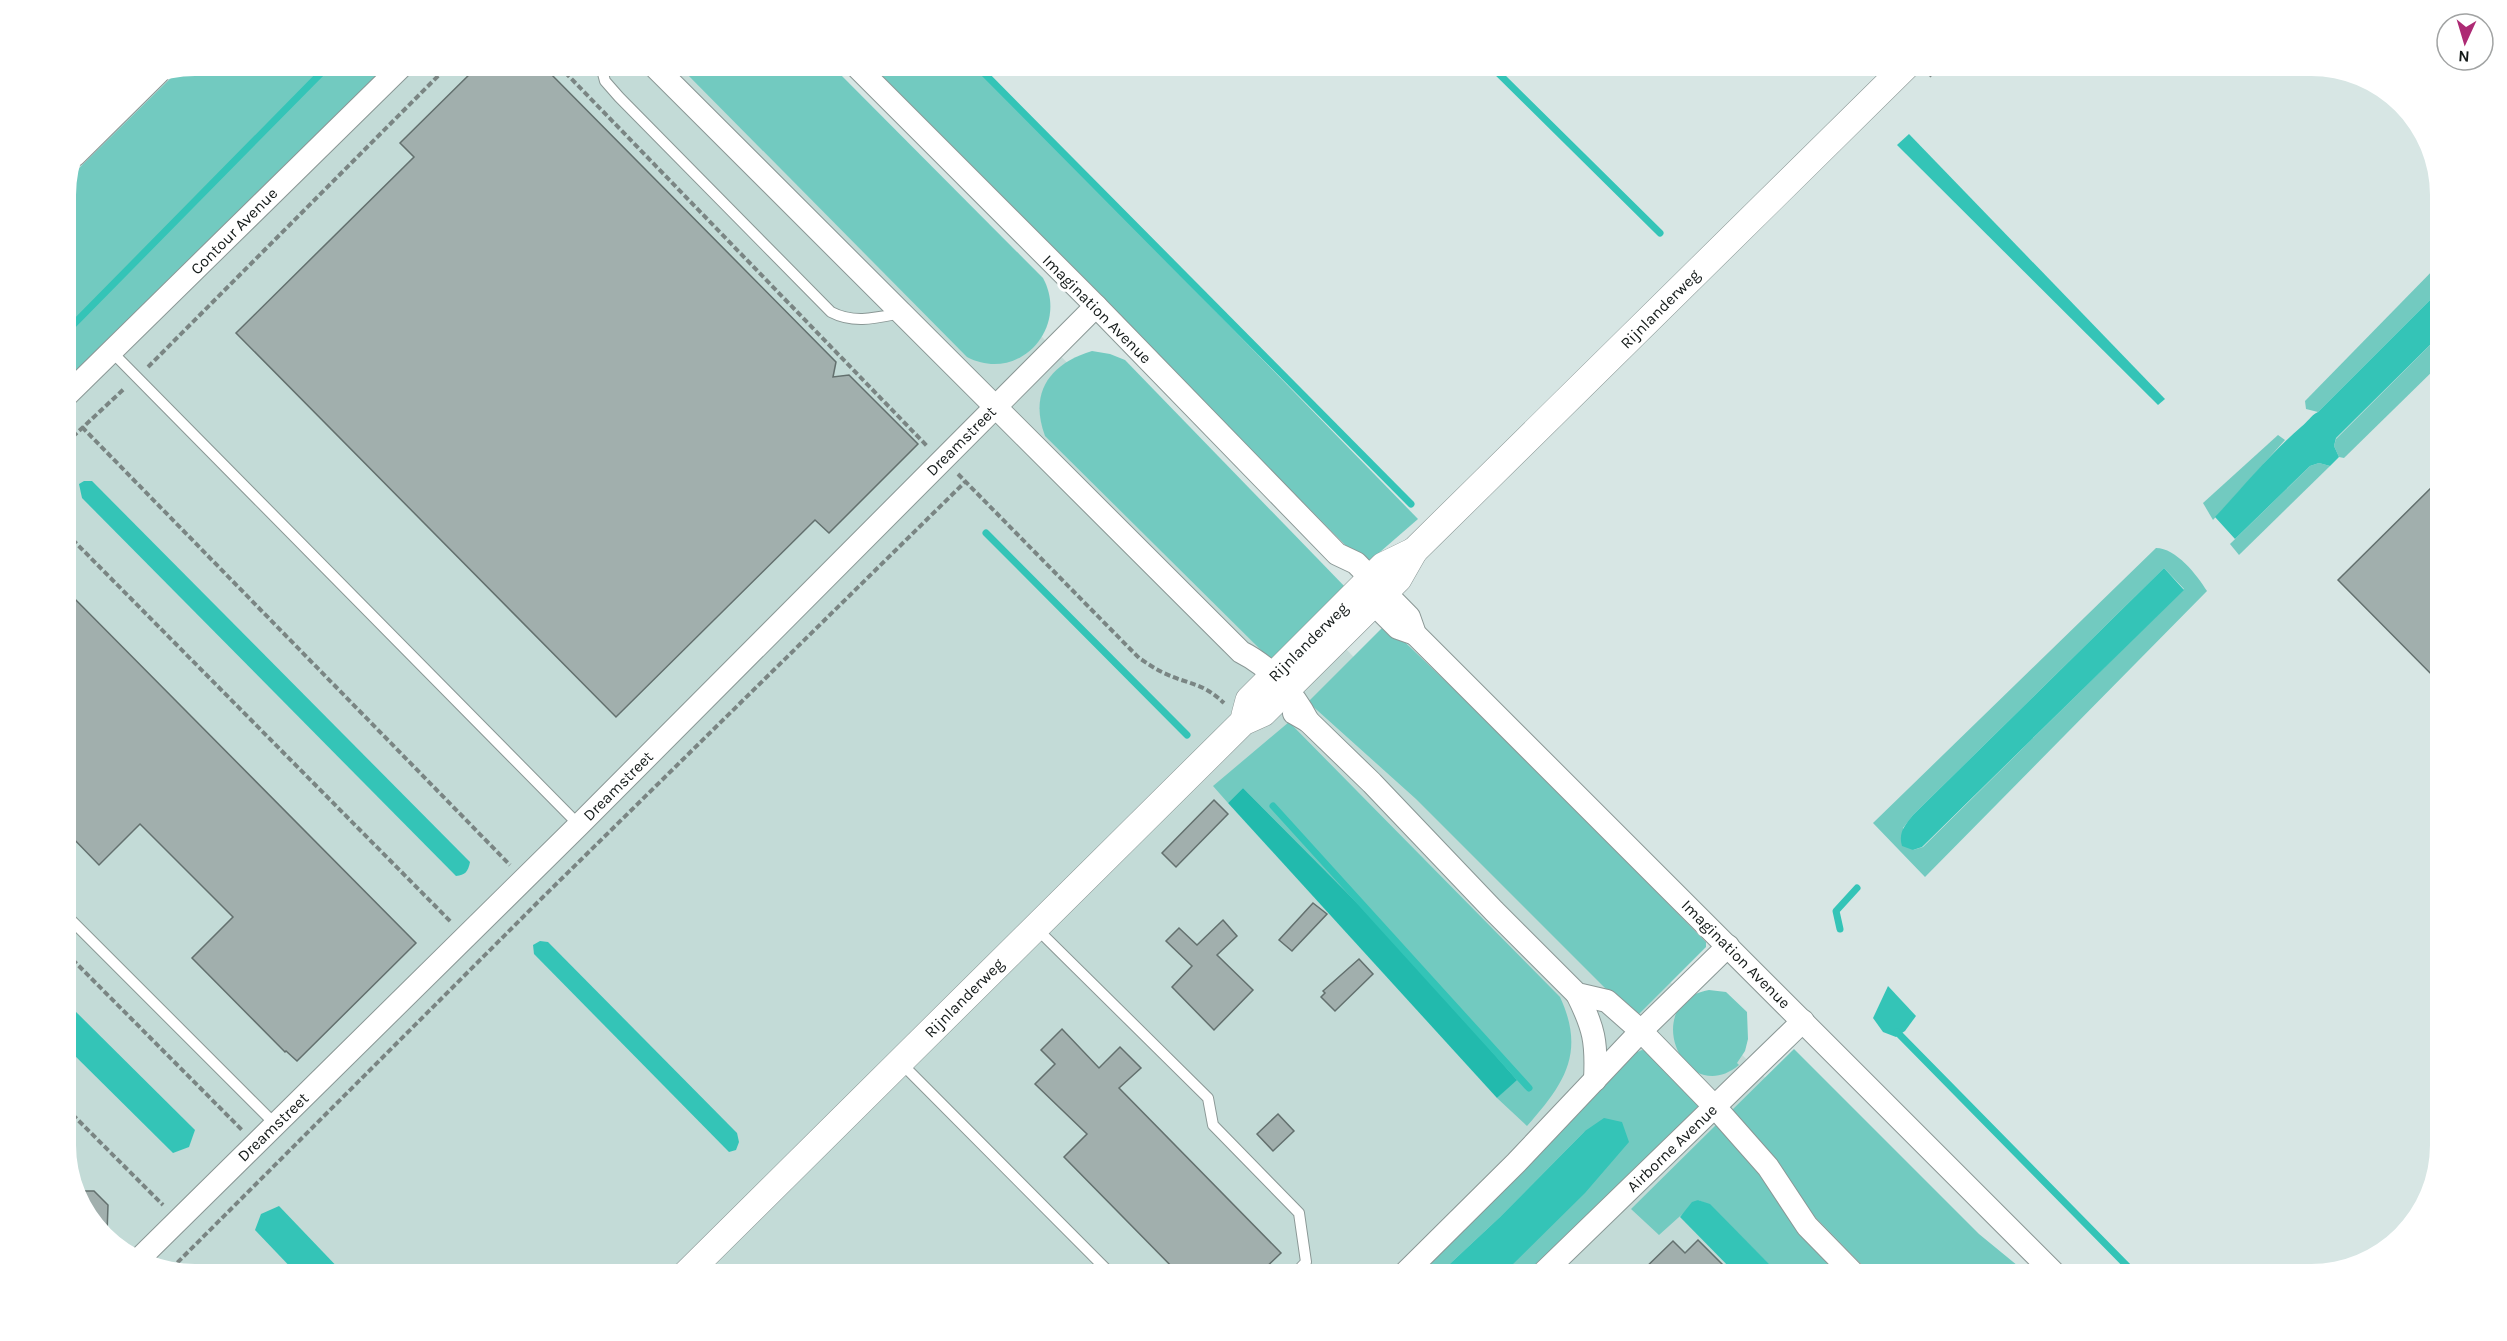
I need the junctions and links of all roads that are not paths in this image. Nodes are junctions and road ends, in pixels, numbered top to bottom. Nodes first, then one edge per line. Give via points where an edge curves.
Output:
1 (392, 76) edge
2 (604, 76) edge
3 (664, 76) edge
4 (866, 76) edge
5 (1896, 76) edge
6 (140, 91) edge
7 (91, 139) edge
8 (1096, 306) junction
9 (902, 313) junction
10 (112, 352) junction
11 (77, 381) edge
12 (996, 406) junction
13 (1372, 591) junction
14 (1275, 688) junction
15 (579, 825) junction
16 (77, 926) edge
17 (1035, 927) junction
18 (1728, 946) junction
19 (1577, 994) junction
20 (1803, 1021) junction
21 (1641, 1031) junction
22 (900, 1062) junction
23 (1595, 1080) junction
24 (1715, 1107) junction
25 (275, 1124) junction
26 (145, 1253) edge
27 (696, 1264) edge
28 (1101, 1264) edge
29 (1304, 1264) edge
30 (1414, 1264) edge
31 (1552, 1264) edge
32 (1844, 1264) edge
33 (2045, 1264) edge

1 - 10 street, Contour Avenue
2 - 9 lane via 619,98 831,312 856,320
3 - 9 street
4 - 8 street, Imagination Avenue
5 - 13 street, Rijnlanderweg via 1414,551 1383,566
6 - 7 street
8 - 12 street, Dreamstreet
8 - 13 street, Imagination Avenue via 1337,554 1345,573
9 - 12 street
10 - 11 street, Contour Avenue
10 - 15 lane
12 - 14 street via 1241,652 1248,669
12 - 15 street, Dreamstreet
13 - 14 street, Rijnlanderweg
13 - 18 street, Imagination Avenue via 1409,617 1415,634
14 - 17 street, Rijnlanderweg via 1249,700 1243,722
14 - 19 street via 1299,702 1308,721
15 - 25 street, Dreamstreet
16 - 25 lane
17 - 22 street, Rijnlanderweg
17 - 29 lane via 1208,1098 1213,1125 1299,1213
18 - 20 street, Imagination Avenue
18 - 21 street
19 - 21 street via 1606,1000
19 - 23 street via 1591,1022
20 - 24 street, Airborne Avenue
20 - 33 street, Imagination Avenue
21 - 23 street
21 - 24 street
22 - 27 street, Rijnlanderweg
22 - 28 lane
23 - 30 street
24 - 31 street, Airborne Avenue
24 - 32 street via 1768,1167 1807,1226
25 - 26 street, Dreamstreet

